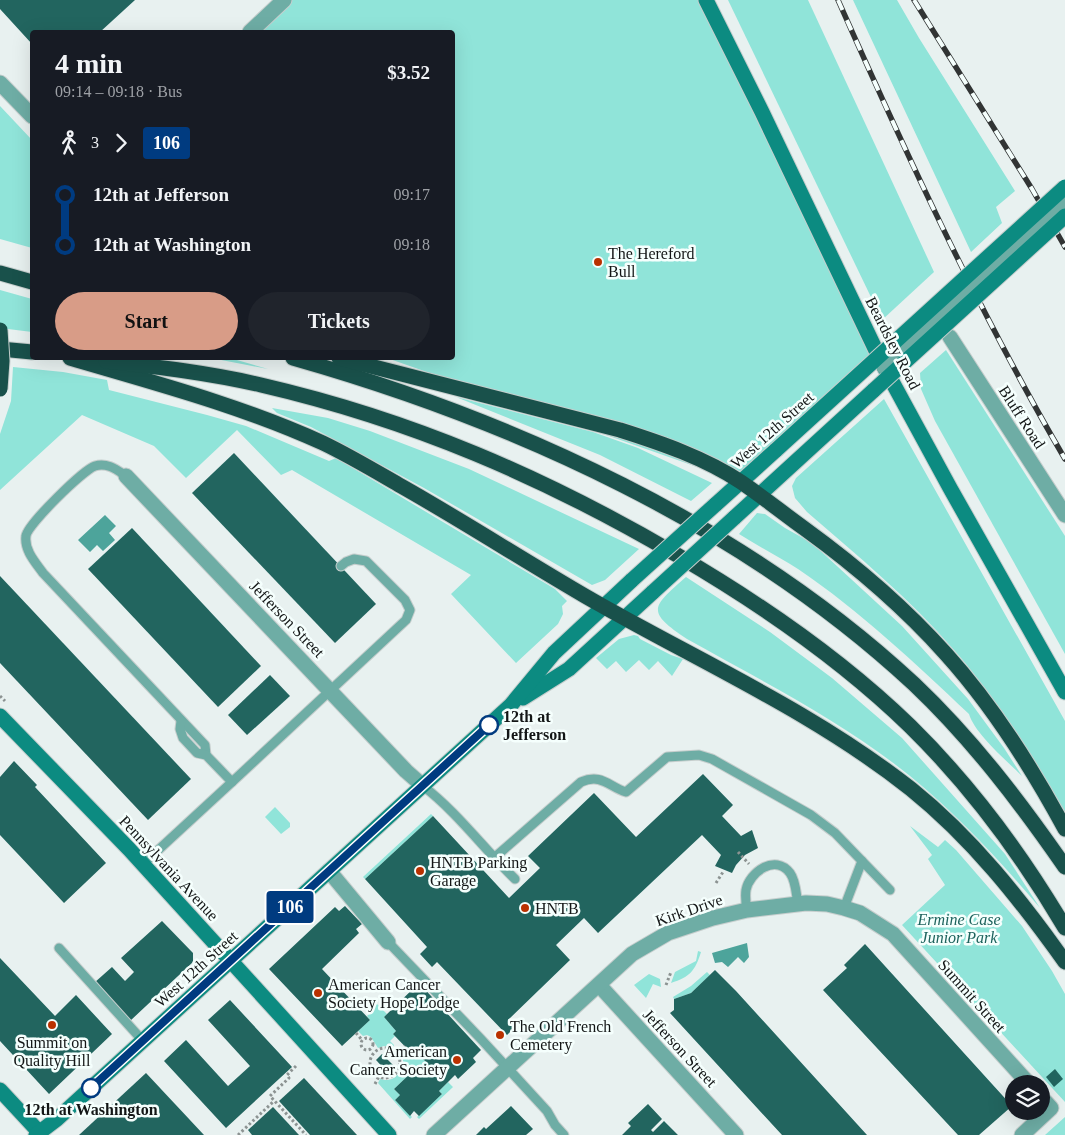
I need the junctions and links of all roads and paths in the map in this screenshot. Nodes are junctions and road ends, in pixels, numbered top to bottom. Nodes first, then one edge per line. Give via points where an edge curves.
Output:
1 (284, 0) edge
2 (706, 0) edge
3 (252, 30) edge
4 (0, 83) edge
5 (30, 114) edge
6 (1065, 187) edge
7 (1065, 203) edge
8 (1065, 216) edge
9 (0, 273) edge
10 (30, 281) edge
11 (0, 330) edge
12 (950, 337) dead end
13 (0, 349) edge
14 (30, 352) edge
15 (77, 360) edge
16 (96, 360) edge
17 (300, 360) edge
18 (346, 360) edge
19 (884, 367) junction
20 (0, 389) edge
21 (126, 476) joint
22 (740, 482) junction
23 (760, 496) junction
24 (1065, 515) edge
25 (341, 566) dead end
26 (603, 606) junction
27 (625, 618) junction
28 (331, 690) junction
29 (1065, 692) edge
30 (511, 705) junction
31 (0, 716) edge
32 (232, 782) junction
33 (422, 786) junction
34 (1065, 829) edge
35 (494, 858) junction
36 (862, 861) junction
37 (143, 864) junction
38 (1065, 867) edge
39 (330, 871) junction
40 (723, 872) dead end
41 (515, 879) dead end
42 (716, 883) dead end
43 (890, 890) dead end
44 (802, 904) junction
45 (844, 908) junction
46 (747, 910) junction
47 (1065, 928) edge
48 (388, 942) joint
49 (59, 948) dead end
50 (231, 960) junction
51 (1065, 962) edge
52 (670, 972) dead end
53 (599, 985) junction
54 (666, 985) dead end
55 (356, 1033) dead end
56 (362, 1040) junction
57 (143, 1041) junction
58 (405, 1046) dead end
59 (371, 1048) junction
60 (374, 1052) junction
61 (397, 1053) junction
62 (379, 1057) dead end
63 (296, 1066) dead end
64 (507, 1068) junction
65 (391, 1070) dead end
66 (396, 1074) junction
67 (1021, 1075) edge
68 (378, 1076) junction
69 (375, 1084) dead end
70 (0, 1090) edge
71 (274, 1101) junction
72 (1033, 1120) edge
73 (39, 1134) edge
74 (238, 1135) edge
75 (306, 1135) edge
76 (389, 1135) edge
77 (434, 1135) edge
78 (564, 1135) edge
79 (736, 1135) edge
80 (1022, 1135) edge

1 - 3 street
2 - 19 main road, Beardsley Road
4 - 5 street
6 - 22 main road, West 12th Street, bridge
7 - 19 street, bridge
8 - 23 main road, West 12th Street, bridge
9 - 10 highway
11 - 20 highway, bridge
12 - 24 street, Bluff Road
13 - 14 highway
15 - 26 highway via 243,411 326,445 426,500
16 - 47 highway via 257,384 356,410 428,434 551,487 701,569 774,615 841,665 910,726 1004,834
17 - 38 highway via 410,393 531,441 654,502 752,560 858,635 916,686 1003,781
18 - 22 highway via 620,430 682,453
19 - 29 main road, Beardsley Road
21 - 28 street, Jefferson Street
21 - 32 lane via 113,467 97,465 84,472 35,521 26,533 26,544 43,573 205,745 206,755
22 - 23 highway
22 - 26 main road, West 12th Street, bridge
23 - 27 main road, West 12th Street, bridge
23 - 34 highway via 842,557 894,601 947,654 1003,728
25 - 28 lane via 354,559 366,561 410,610 406,620
26 - 27 highway
26 - 30 main road, West 12th Street via 554,653
27 - 30 main road, West 12th Street via 569,669
27 - 51 highway via 824,727 913,791 989,863
28 - 32 lane
28 - 33 street, Jefferson Street
30 - 33 main road, West 12th Street
31 - 37 main road, Pennsylvania Avenue
32 - 37 lane
33 - 35 lane via 441,800
33 - 39 main road, West 12th Street
35 - 36 lane via 581,782 595,778 626,792 667,757 699,755 712,759 811,816 835,833
35 - 41 lane
36 - 43 lane
36 - 45 lane
37 - 50 main road, Pennsylvania Avenue
39 - 48 street
39 - 50 main road, West 12th Street
40 - 42 path
44 - 45 street, Summit Street
44 - 46 street, Kirk Drive
44 - 46 lane via 790,873 778,864 772,864 750,880 746,890
45 - 67 street, Summit Street via 860,913 893,934
46 - 53 street, Kirk Drive via 668,933 632,954
48 - 64 lane
49 - 57 lane
50 - 57 main road, West 12th Street
50 - 76 main road, Pennsylvania Avenue
52 - 54 path
53 - 64 street, Kirk Drive
53 - 79 street, Jefferson Street
55 - 56 path
56 - 59 path via 362,1048
56 - 59 path via 371,1039
57 - 73 main road, West 12th Street
58 - 61 path
59 - 60 path
60 - 61 path via 386,1048
60 - 62 path
60 - 68 path via 370,1065
61 - 66 path via 401,1064
63 - 71 path via 287,1075 289,1078 270,1096
64 - 77 street, Kirk Drive
64 - 78 lane via 547,1111
65 - 66 path
66 - 68 path via 388,1078
68 - 69 path
70 - 73 main road
71 - 74 path
71 - 75 path
72 - 80 street

